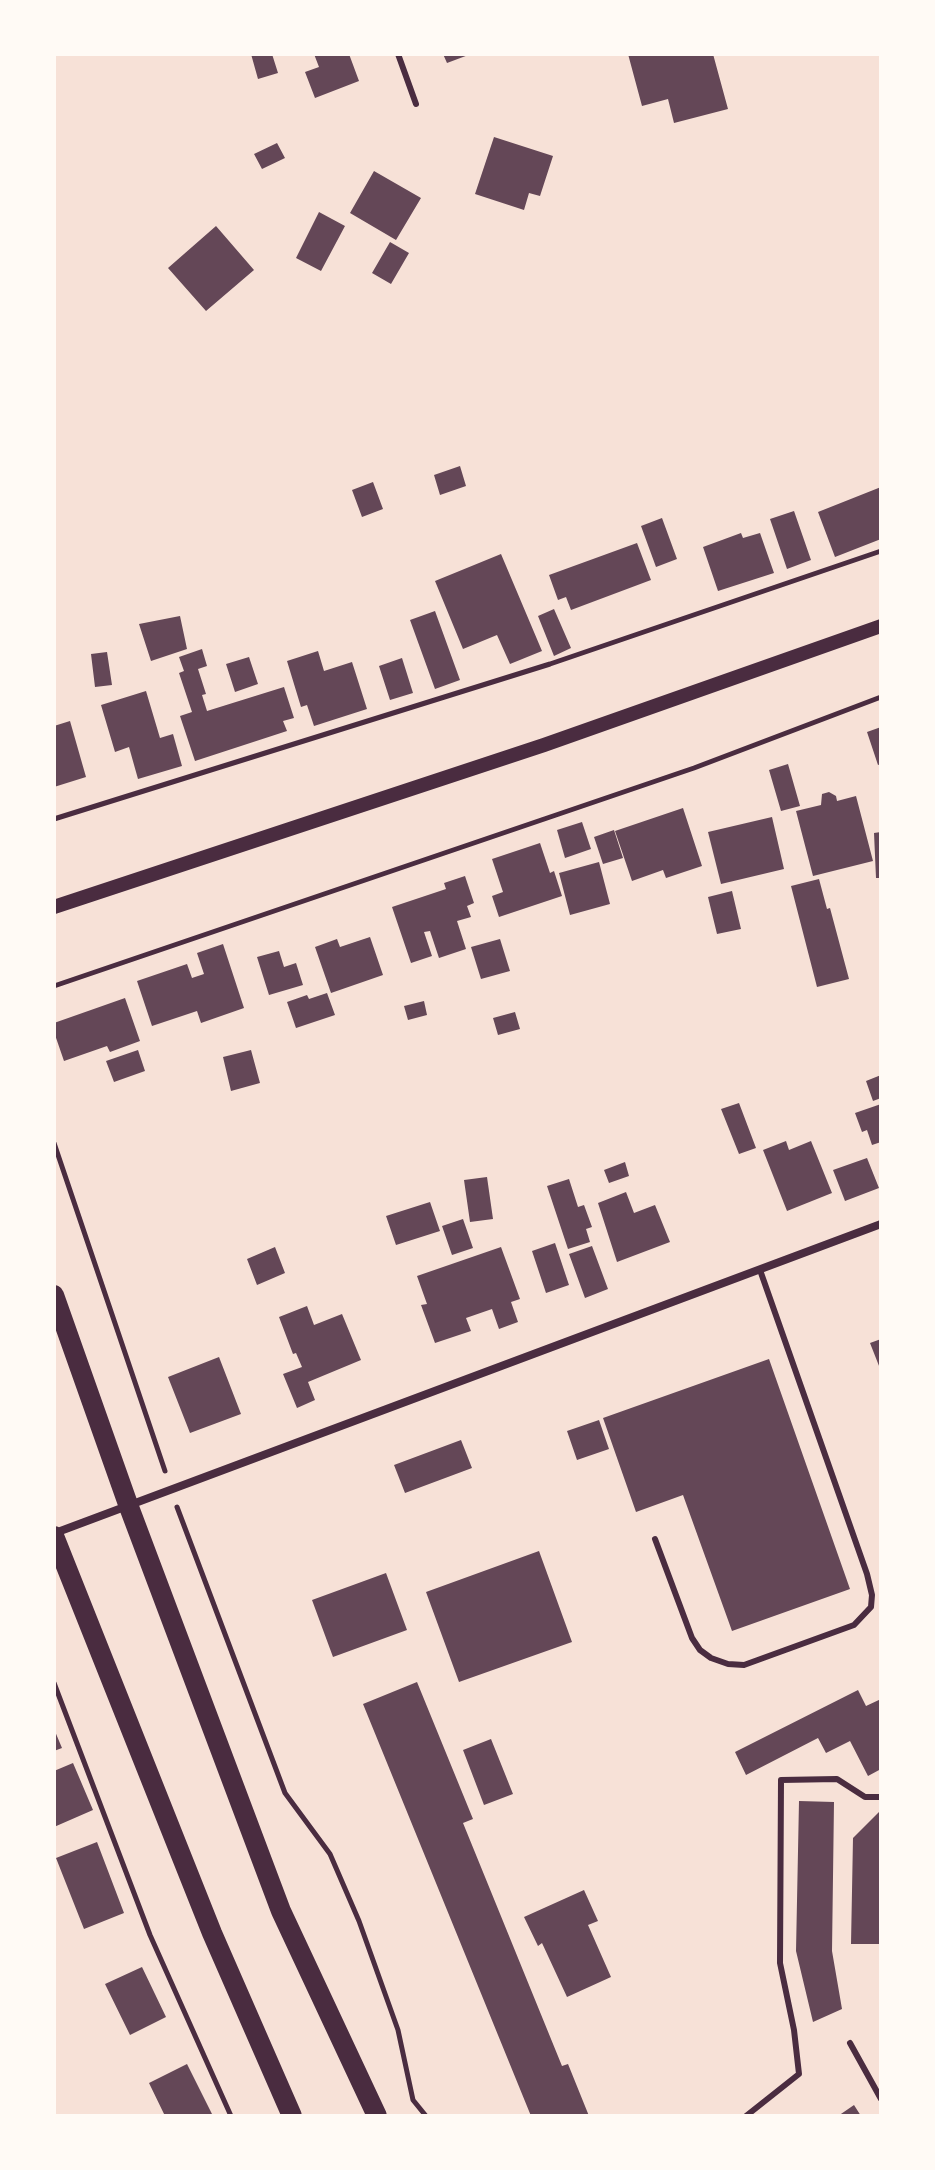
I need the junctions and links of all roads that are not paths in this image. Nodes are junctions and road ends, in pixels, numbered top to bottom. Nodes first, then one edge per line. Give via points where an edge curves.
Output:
1 (398, 54) edge
2 (416, 104) dead end
3 (881, 626) edge
4 (54, 907) edge
5 (881, 1224) edge
6 (760, 1270) junction
7 (54, 1295) edge
8 (129, 1507) junction
9 (54, 1535) edge
10 (655, 1539) dead end
11 (881, 1797) edge
12 (850, 2043) dead end
13 (881, 2099) edge
14 (292, 2116) edge
15 (377, 2116) edge
16 (746, 2116) edge

1 - 2 lane
3 - 4 street via 462,773
5 - 6 street
6 - 8 street
6 - 10 lane via 867,1574 871,1607 854,1625 744,1665 728,1664 711,1658 692,1638
7 - 8 main road
8 - 9 street
8 - 15 main road via 281,1911
9 - 14 main road via 212,1933
11 - 16 lane via 865,1797 837,1779 781,1780 780,1963 799,2074
12 - 13 lane

